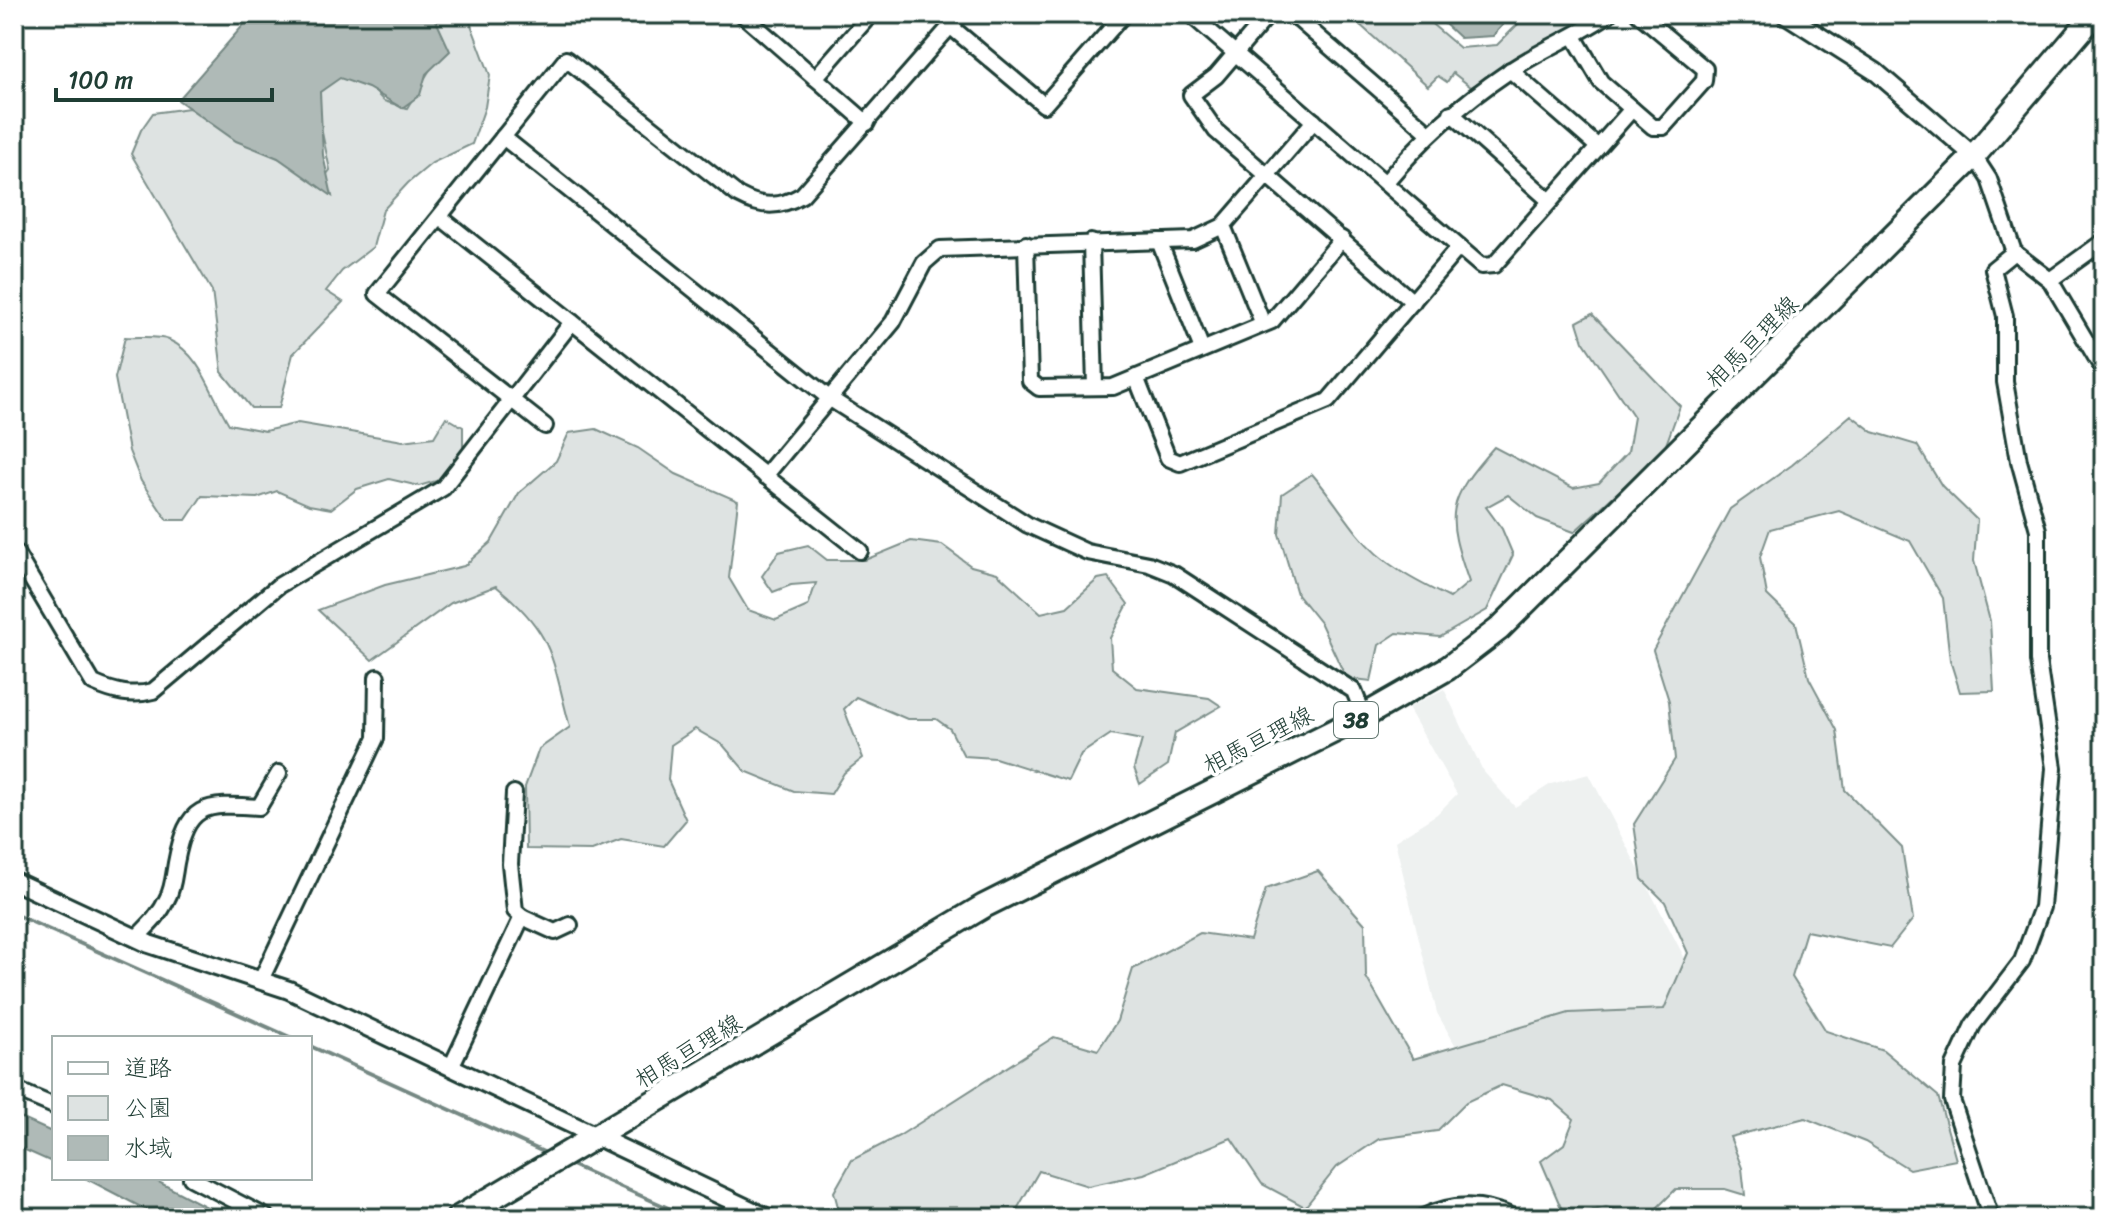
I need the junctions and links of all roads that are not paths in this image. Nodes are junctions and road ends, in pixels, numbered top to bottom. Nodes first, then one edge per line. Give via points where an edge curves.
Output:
1 (742, 14) edge
2 (871, 14) edge
3 (961, 14) edge
4 (1124, 14) edge
5 (1190, 14) edge
6 (1269, 14) edge
7 (1292, 14) edge
8 (1609, 14) edge
9 (1639, 14) edge
10 (1785, 14) edge
11 (2095, 14) edge
12 (950, 26) junction
13 (1575, 38) junction
14 (1235, 53) junction
15 (1510, 70) junction
16 (815, 78) junction
17 (1632, 109) junction
18 (1451, 113) junction
19 (1314, 121) junction
20 (867, 123) junction
21 (1428, 132) junction
22 (503, 137) junction
23 (1598, 147) junction
24 (1974, 156) junction
25 (1268, 175) junction
26 (1385, 183) junction
27 (1550, 201) junction
28 (440, 217) junction
29 (1223, 226) junction
30 (1342, 239) junction
31 (1159, 241) junction
32 (2104, 241) edge
33 (1091, 242) junction
34 (1026, 244) junction
35 (1459, 247) junction
36 (2014, 252) junction
37 (2050, 280) junction
38 (1413, 302) junction
39 (572, 322) junction
40 (1263, 324) junction
41 (1202, 349) junction
42 (2100, 354) edge
43 (2104, 371) edge
44 (1136, 377) junction
45 (1095, 387) junction
46 (829, 398) junction
47 (510, 399) junction
48 (545, 426) dead end
49 (765, 476) junction
50 (14, 550) edge
51 (860, 551) dead end
52 (377, 677) dead end
53 (1364, 716) junction
54 (279, 773) dead end
55 (514, 793) dead end
56 (14, 881) edge
57 (522, 917) junction
58 (570, 925) dead end
59 (136, 938) junction
60 (261, 980) junction
61 (451, 1067) junction
62 (14, 1089) edge
63 (52, 1105) edge
64 (595, 1136) junction
65 (195, 1180) edge
66 (268, 1218) edge
67 (458, 1218) edge
68 (768, 1218) edge
69 (1421, 1218) edge
70 (1516, 1218) edge
71 (1991, 1218) edge

1 - 16 street
2 - 16 street
3 - 12 street
4 - 12 street via 1044,105
5 - 14 street
6 - 14 street
7 - 21 street
8 - 13 street
9 - 17 street via 1705,69 1704,81 1663,127 1653,127
10 - 24 street via 1876,72
11 - 24 main road, 相馬亘理線 / 38
12 - 20 street
13 - 15 street
13 - 17 street via 1601,82
14 - 19 street
14 - 25 street via 1191,95 1216,131
15 - 18 street
15 - 23 street
16 - 20 street
17 - 23 street
18 - 21 street
18 - 27 street
19 - 25 street
19 - 26 street
20 - 22 street via 802,195 771,206 738,195 566,59
21 - 26 street
22 - 28 street
22 - 46 street
23 - 27 street
24 - 36 street via 1989,179
24 - 53 main road, 相馬亘理線 / 38 via 1499,629 1448,668
25 - 29 street
25 - 30 street
26 - 35 street
27 - 35 street via 1494,265 1481,266
28 - 39 street
28 - 47 street via 377,294
29 - 31 street via 1193,240
29 - 40 street
30 - 38 street
30 - 40 street via 1272,321
31 - 33 street
31 - 41 street
32 - 37 street
33 - 34 street
33 - 45 street
34 - 45 street via 1030,381 1039,388
34 - 46 street via 951,246 930,255 893,322
35 - 38 street
36 - 37 street
36 - 71 street via 1993,269 2005,316 2005,382 2038,530 2038,661 2054,768 2042,907 2022,961 1973,1025 1954,1066 1952,1100
37 - 42 street
38 - 44 street via 1328,401 1180,463 1168,458
39 - 47 street
39 - 49 street
40 - 41 street
41 - 44 street
42 - 43 street
44 - 45 street via 1113,387
46 - 49 street
46 - 53 street via 1028,525 1087,552 1174,574 1354,691
47 - 48 street
47 - 50 street via 443,488 278,586 153,691 138,695 93,683
49 - 51 street
52 - 60 street via 376,738
53 - 64 main road, 相馬亘理線 / 38 via 984,906
54 - 59 street via 259,807 221,806 200,810 188,820 169,897
55 - 57 street via 510,864 515,911
56 - 59 street
57 - 58 street via 555,932
57 - 61 street
59 - 60 street
60 - 61 street
61 - 64 street
62 - 63 street
64 - 67 main road, 相馬亘理線 / 38
64 - 68 street
65 - 66 street
69 - 70 street via 1439,1209 1491,1206

